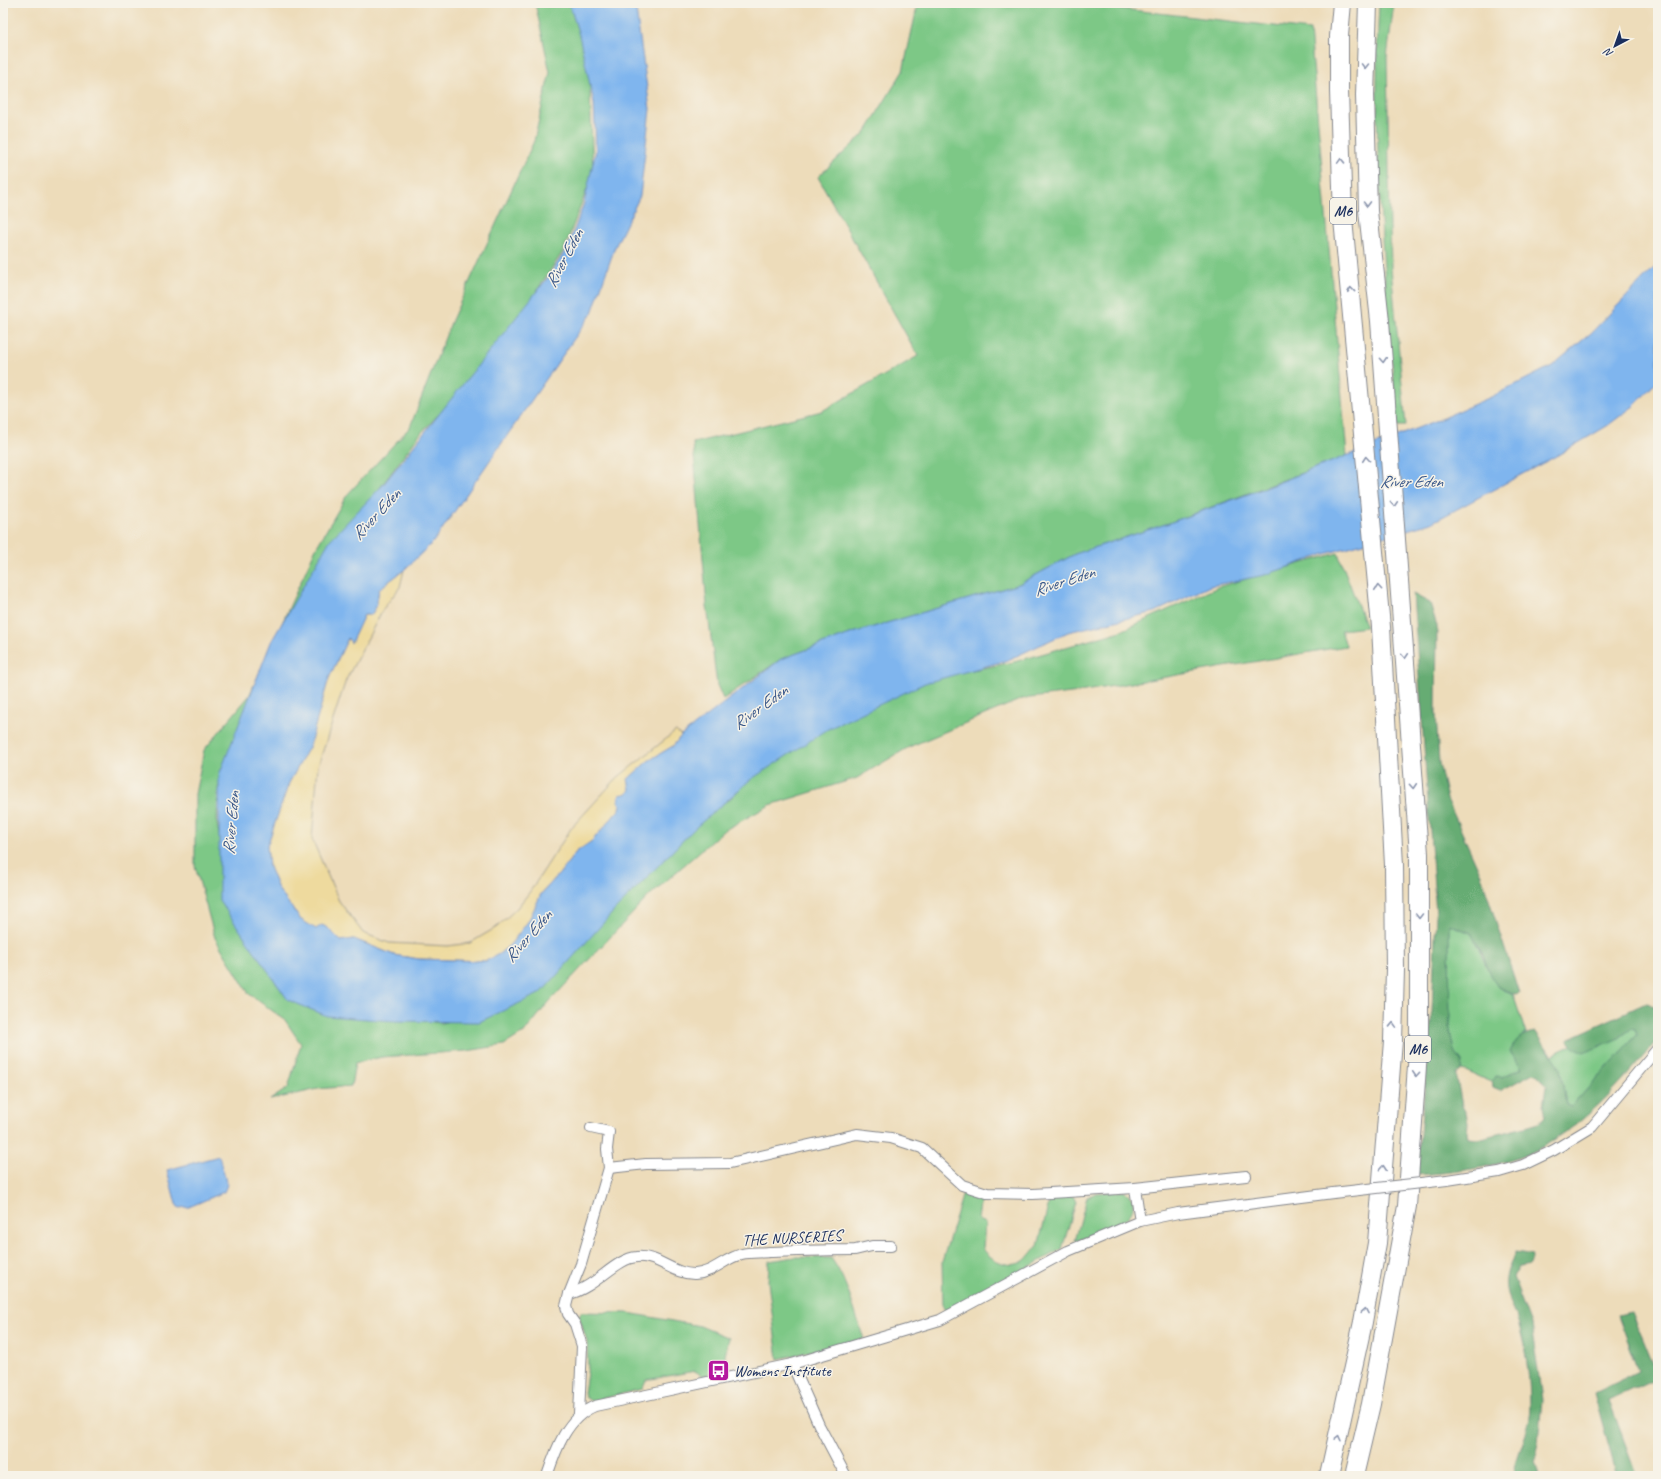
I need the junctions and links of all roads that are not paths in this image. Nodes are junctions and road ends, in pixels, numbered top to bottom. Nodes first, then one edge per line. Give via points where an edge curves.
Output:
1 (1342, 3) edge
2 (1368, 3) edge
3 (1658, 1048) edge
4 (591, 1128) dead end
5 (609, 1168) junction
6 (1246, 1176) dead end
7 (1136, 1188) junction
8 (1140, 1221) junction
9 (891, 1246) dead end
10 (569, 1294) junction
11 (792, 1364) junction
12 (579, 1414) junction
13 (547, 1476) edge
14 (846, 1476) edge
15 (1329, 1476) edge
16 (1354, 1476) edge

15 -> 1 highway, M6 via 1352,1375 1376,1243 1393,1041 1395,970 1394,866 1381,627 1343,219 1339,91
2 -> 16 highway, M6 via 1365,95 1368,211 1380,321 1418,854 1419,1038 1407,1206 1371,1404
3 - 8 street, bridge via 1592,1127 1523,1165 1499,1172 1447,1180 1178,1213
4 - 5 street via 609,1132
5 - 7 street via 646,1164 730,1163 857,1134 891,1138 922,1148 962,1185 987,1193 1033,1194
5 - 10 street via 581,1264
6 - 7 street
7 - 8 street
8 - 11 street via 1068,1251 940,1320
9 - 10 street, THE NURSERIES via 872,1246 855,1250 742,1254 710,1271 694,1274 679,1272 638,1257 622,1262 593,1284
10 - 12 street via 566,1306 568,1314 575,1324 582,1346
11 - 12 street via 595,1406
11 - 14 street via 819,1425
12 - 13 street via 556,1449

